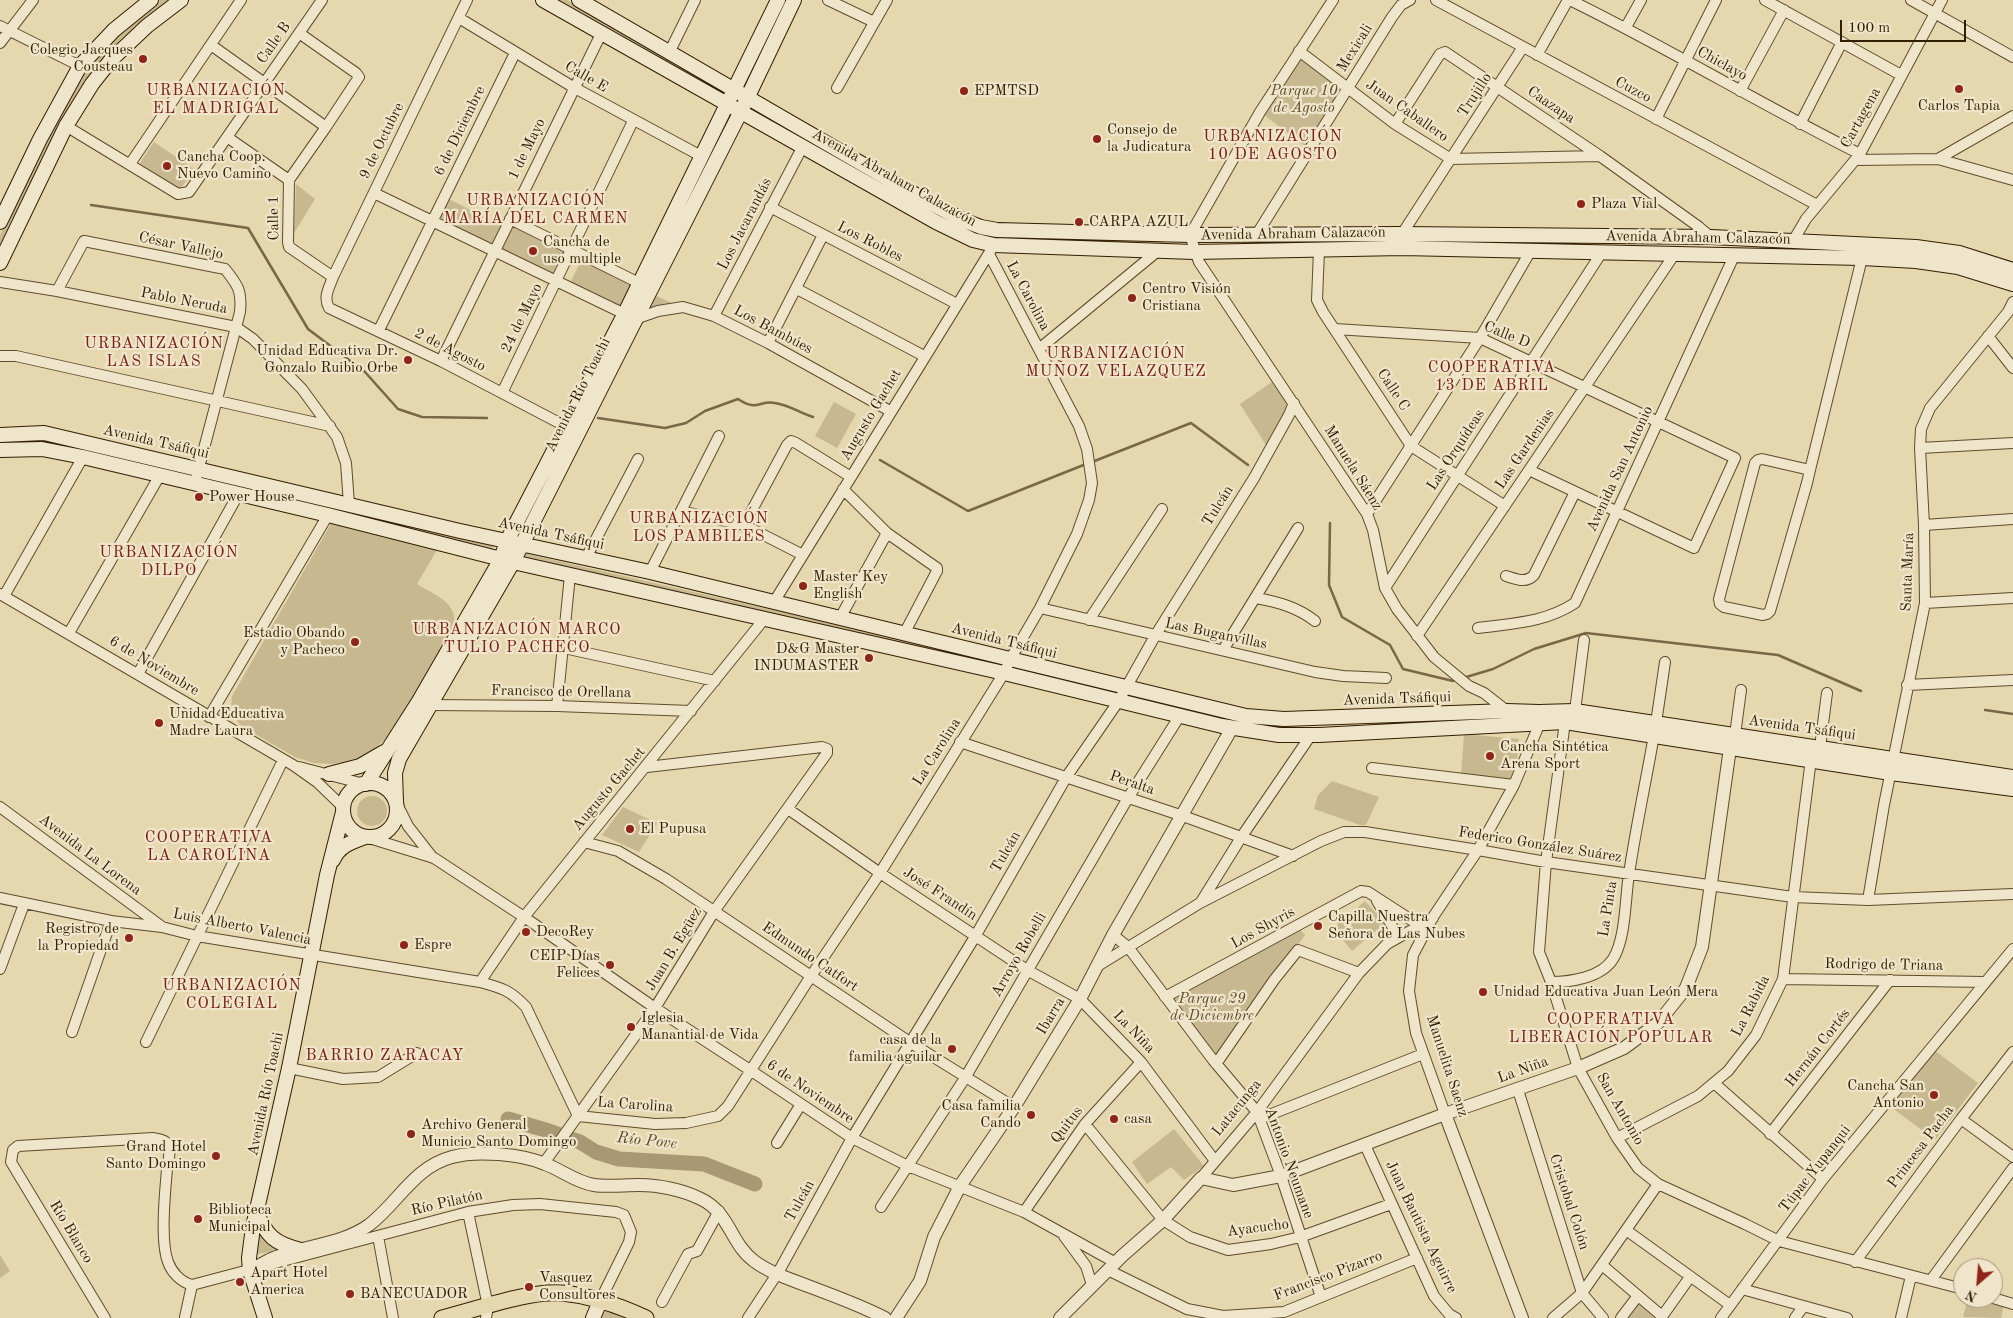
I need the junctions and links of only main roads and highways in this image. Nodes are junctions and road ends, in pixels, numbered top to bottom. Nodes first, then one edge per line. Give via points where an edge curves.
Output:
1 (151, 0) edge
2 (181, 0) edge
3 (543, 0) edge
4 (579, 0) edge
5 (778, 0) edge
6 (794, 0) edge
7 (734, 90) junction
8 (748, 97) junction
9 (728, 103) junction
10 (741, 111) junction
11 (0, 222) edge
12 (0, 263) edge
13 (2013, 270) edge
14 (2013, 284) edge
15 (629, 317) junction
16 (0, 435) edge
17 (0, 450) edge
18 (514, 543) junction
19 (507, 560) junction
20 (1655, 729) junction
21 (1732, 741) junction
22 (392, 745) junction
23 (329, 774) road end
24 (2013, 777) edge
25 (365, 784) junction
26 (2013, 789) edge
27 (396, 803) junction
28 (343, 809) junction
29 (367, 837) junction
30 (327, 875) junction
31 (256, 1211) junction
32 (301, 1250) road end
33 (602, 1299) junction
34 (490, 1314) edge
35 (265, 1318) edge
36 (442, 1318) edge
37 (593, 1318) edge
38 (646, 1318) edge

1 - 11 main road via 114,30 80,66
2 - 12 main road via 147,26 111,60 92,84 66,126
3 - 9 main road, Avenida Abraham Calazacón
4 - 7 main road, Avenida Abraham Calazacón
5 - 7 main road, Avenida Río Toachi
6 - 8 main road, Avenida Río Toachi
7 - 8 main road, Avenida Abraham Calazacón
7 - 9 main road, Avenida Río Toachi
8 - 10 main road, Avenida Río Toachi
8 - 13 main road, Avenida Abraham Calazacón via 921,198 981,227 1019,231 1190,235 1711,237 1916,247 1959,253
9 - 10 main road, Avenida Abraham Calazacón
9 - 15 main road, Avenida Río Toachi via 639,283
10 - 14 main road, Avenida Abraham Calazacón via 936,222 991,249 1194,252 1402,248 1862,258 1958,267
10 - 15 main road, Avenida Río Toachi
15 - 18 main road, Avenida Río Toachi
15 - 18 main road, Avenida Río Toachi via 567,427
16 - 18 main road, Avenida Tsáfiqui via 44,433
17 - 19 main road, Avenida Tsáfiqui via 42,449 83,457
18 - 19 main road, Avenida Río Toachi
18 - 20 main road, Avenida Tsáfiqui via 650,572 1246,716 1284,719 1575,711
19 - 20 main road, Avenida Tsáfiqui via 1004,673 1179,717 1279,735 1565,722
19 - 22 main road, Avenida Río Toachi
19 - 27 main road, Avenida Río Toachi via 397,764 394,777
20 - 21 main road, Avenida Tsáfiqui
21 - 24 main road, Avenida Tsáfiqui via 1820,747
21 - 26 main road, Avenida Tsáfiqui via 1891,773
22 - 23 main road via 364,764
22 - 25 main road, Avenida Río Toachi
25 - 27 main road via 385,788
25 - 28 main road via 350,792
27 - 29 main road via 397,814 391,828 384,834
28 - 29 main road via 351,830
28 - 30 main road, Avenida Río Toachi
29 - 30 main road, Avenida Río Toachi via 348,843 337,851
30 - 31 main road, Avenida Río Toachi via 289,1068
31 - 32 main road via 271,1238
31 - 35 main road, Avenida Río Toachi via 250,1271
33 - 34 main road via 560,1293 538,1294
33 - 37 main road
33 - 38 main road
34 - 36 main road

